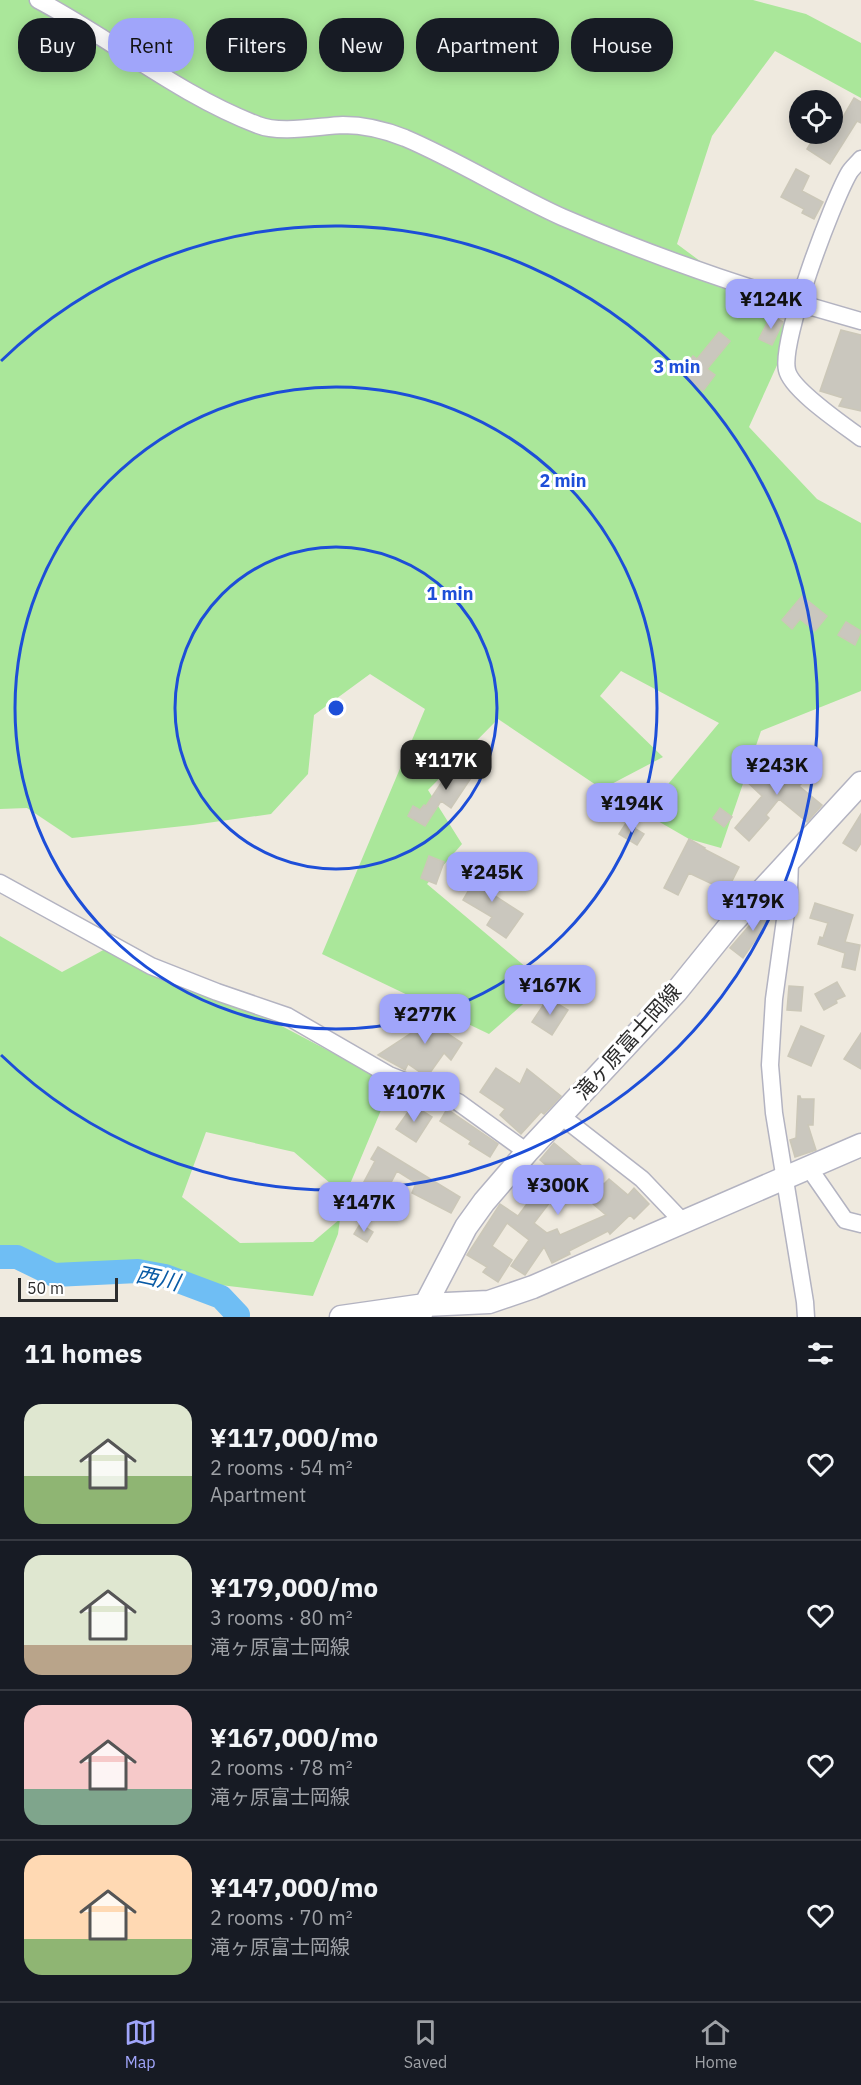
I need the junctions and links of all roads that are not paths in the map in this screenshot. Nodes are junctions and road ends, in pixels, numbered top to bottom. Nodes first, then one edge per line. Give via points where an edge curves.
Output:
1 (38, 0) edge
2 (861, 159) edge
3 (799, 304) junction
4 (861, 321) edge
5 (861, 438) edge
6 (861, 783) edge
7 (790, 860) junction
8 (0, 883) edge
9 (561, 1116) junction
10 (861, 1145) edge
11 (527, 1152) junction
12 (809, 1168) junction
13 (784, 1179) junction
14 (683, 1222) junction
15 (861, 1224) edge
16 (422, 1311) edge
17 (341, 1317) edge
18 (806, 1317) edge

1 - 3 street via 188,92 260,126 373,127 405,138 560,216 635,248
2 - 3 street via 850,172 825,226
3 - 4 street
3 - 5 street via 787,371 803,393
6 - 7 main road, 滝ヶ原富士岡線
7 - 9 main road, 滝ヶ原富士岡線 via 676,992
7 - 13 street via 770,1065
8 - 11 street via 151,966 287,1016 389,1076 458,1102
9 - 11 main road, 滝ヶ原富士岡線
9 - 14 street via 642,1179
10 - 12 main road
11 - 16 main road, 滝ヶ原富士岡線 via 466,1227
12 - 13 main road
12 - 15 street via 845,1220
13 - 14 main road
13 - 18 street
14 - 16 main road via 489,1302
16 - 17 main road

